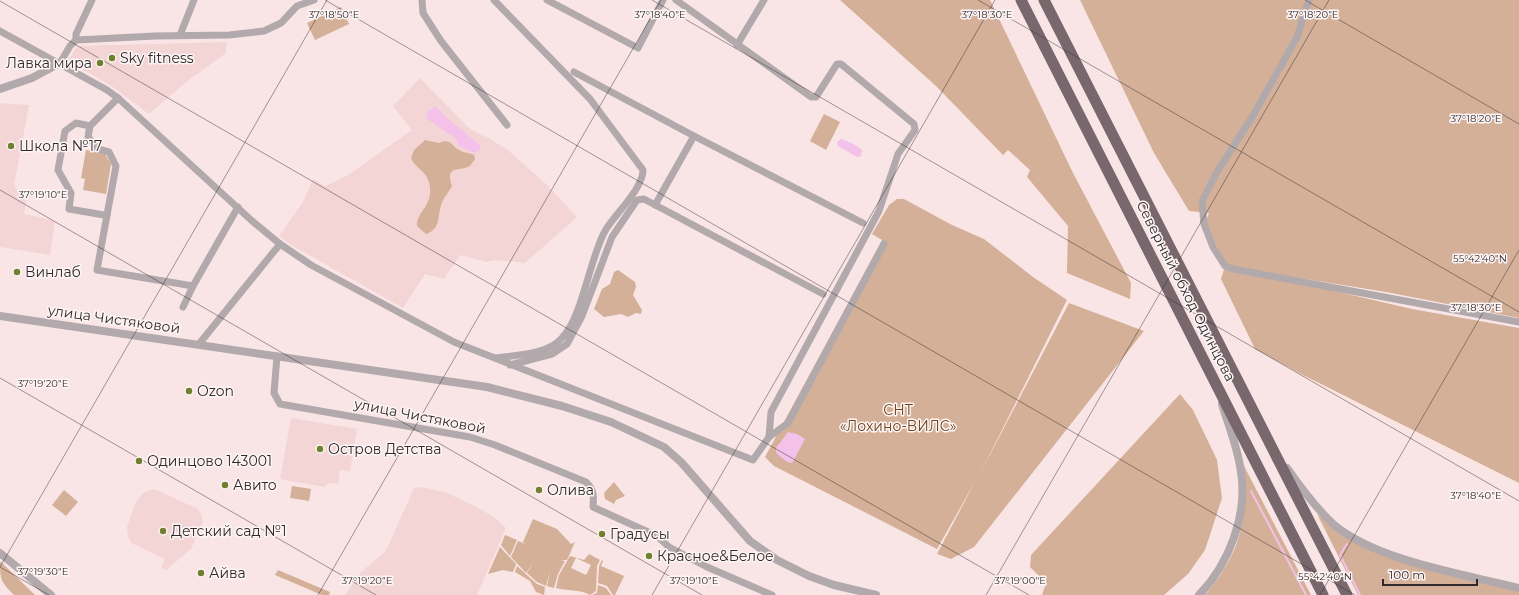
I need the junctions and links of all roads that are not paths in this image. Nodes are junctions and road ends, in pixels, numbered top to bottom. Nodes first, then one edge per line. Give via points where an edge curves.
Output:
1 (92, 0) edge
2 (194, 0) edge
3 (314, 0) edge
4 (422, 0) edge
5 (494, 0) edge
6 (548, 0) edge
7 (663, 0) edge
8 (676, 0) edge
9 (764, 0) edge
10 (1021, 0) edge
11 (1044, 0) edge
12 (1309, 0) edge
13 (0, 31) edge
14 (180, 36) junction
15 (76, 40) junction
16 (737, 45) junction
17 (60, 64) junction
18 (574, 72) dead end
19 (0, 89) edge
20 (118, 98) junction
21 (507, 124) dead end
22 (90, 126) junction
23 (694, 136) junction
24 (655, 205) junction
25 (238, 207) junction
26 (107, 215) junction
27 (863, 223) dead end
28 (280, 244) junction
29 (884, 244) dead end
30 (194, 286) junction
31 (823, 294) dead end
32 (183, 306) dead end
33 (0, 316) edge
34 (1519, 322) edge
35 (199, 344) junction
36 (277, 356) junction
37 (493, 358) junction
38 (510, 365) junction
39 (1211, 373) junction
40 (769, 437) junction
41 (1271, 446) junction
42 (0, 553) edge
43 (1519, 588) edge
44 (51, 595) edge
45 (772, 595) edge
46 (876, 595) edge
47 (1199, 595) edge
48 (1323, 595) edge
49 (1347, 595) edge

1 - 15 street via 76,34
2 - 14 street
3 - 14 street via 297,6 281,23 264,31
4 - 21 street via 423,14 441,41
5 - 37 street via 590,99 643,170 642,177 627,202 605,231 572,322 561,339 544,349
6 - 7 street via 638,48
8 - 16 street
9 - 16 street
10 - 39 highway, Северный обход Одинцова
11 - 41 highway, Северный обход Одинцова
12 - 34 street via 1297,36 1202,201 1204,224 1212,247 1225,266 1233,269
13 - 17 street
14 - 15 street
15 - 17 street
16 - 40 street via 811,97 816,97 837,64 841,64 914,124 915,130 898,154 879,211 772,412
17 - 19 street via 32,78
17 - 20 street
18 - 23 street
20 - 22 street
20 - 25 street
22 - 26 street via 88,137 98,149 109,152 116,166
22 - 26 street via 76,123 65,131 58,171 71,193 69,209
23 - 24 street
23 - 27 street
24 - 31 street
24 - 38 street via 644,199 637,200 612,237 582,316 567,344 552,354
25 - 28 street
25 - 30 street
26 - 30 street via 97,270
28 - 35 street
28 - 37 street via 311,265 448,339
29 - 40 street via 788,423
30 - 32 street
33 - 35 street, улица Чистяковой
35 - 36 street, улица Чистяковой
36 - 45 street, улица Чистяковой via 274,393 280,404 470,437 495,445 586,482 592,488 593,507 658,536 669,547 707,567
36 - 46 street, улица Чистяковой via 486,387 562,406 611,422 664,447 681,462 750,541 777,560 834,585
37 - 38 street
38 - 40 street via 753,460
39 - 47 street via 1236,446 1242,473 1242,499 1234,538 1227,555 1218,572
39 - 48 highway, Северный обход Одинцова
41 - 43 street via 1319,510 1335,525 1363,543 1401,558
41 - 49 highway, Северный обход Одинцова
42 - 44 street

